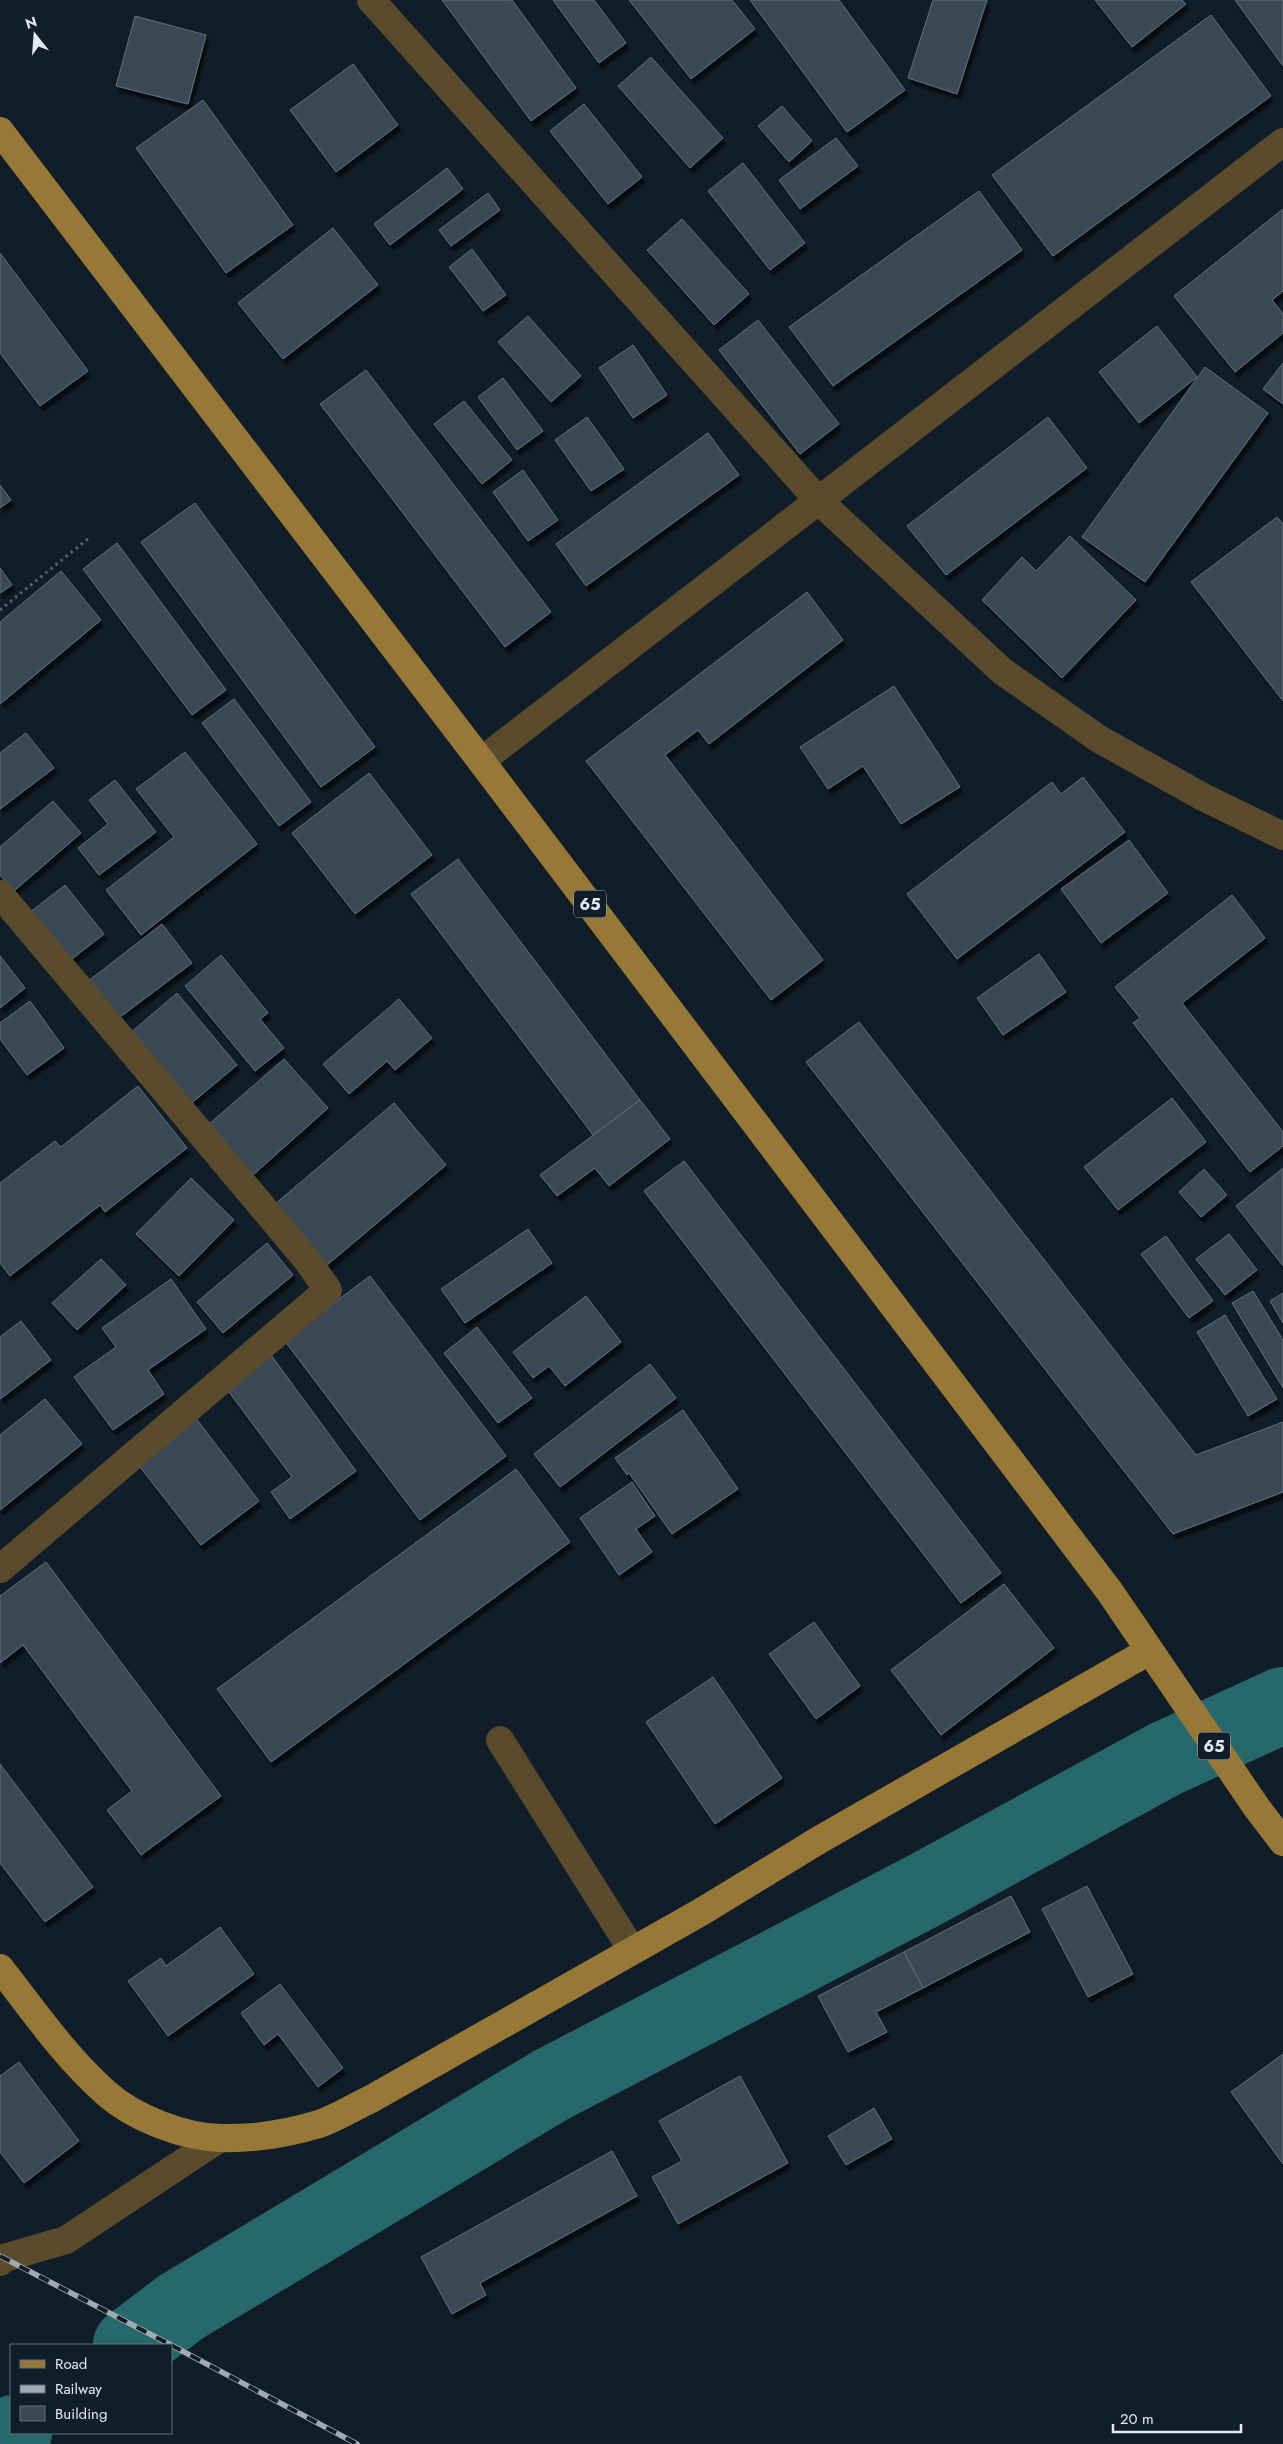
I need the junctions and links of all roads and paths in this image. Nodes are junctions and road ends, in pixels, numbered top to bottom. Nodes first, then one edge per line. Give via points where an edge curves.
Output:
1 (371, 0) edge
2 (0, 130) edge
3 (1283, 142) edge
4 (818, 500) junction
5 (89, 538) dead end
6 (0, 610) edge
7 (481, 760) junction
8 (1283, 836) edge
9 (0, 894) edge
10 (0, 1569) edge
11 (1149, 1652) junction
12 (500, 1740) dead end
13 (1283, 1842) edge
14 (632, 1950) junction
15 (0, 1968) edge
16 (220, 2138) junction
17 (0, 2262) edge

1 - 4 street
2 - 7 main road, 65
3 - 4 street
4 - 7 street
4 - 8 street via 1002,671 1100,738 1204,797
5 - 6 path
7 - 11 main road, 65 via 1110,1592
9 - 10 street via 308,1260 328,1290
11 - 13 main road, 65
11 - 14 main road
12 - 14 street
14 - 16 main road via 370,2099 320,2123 275,2134
15 - 16 main road via 66,2052 106,2094 141,2118 173,2129
16 - 17 street via 66,2240

